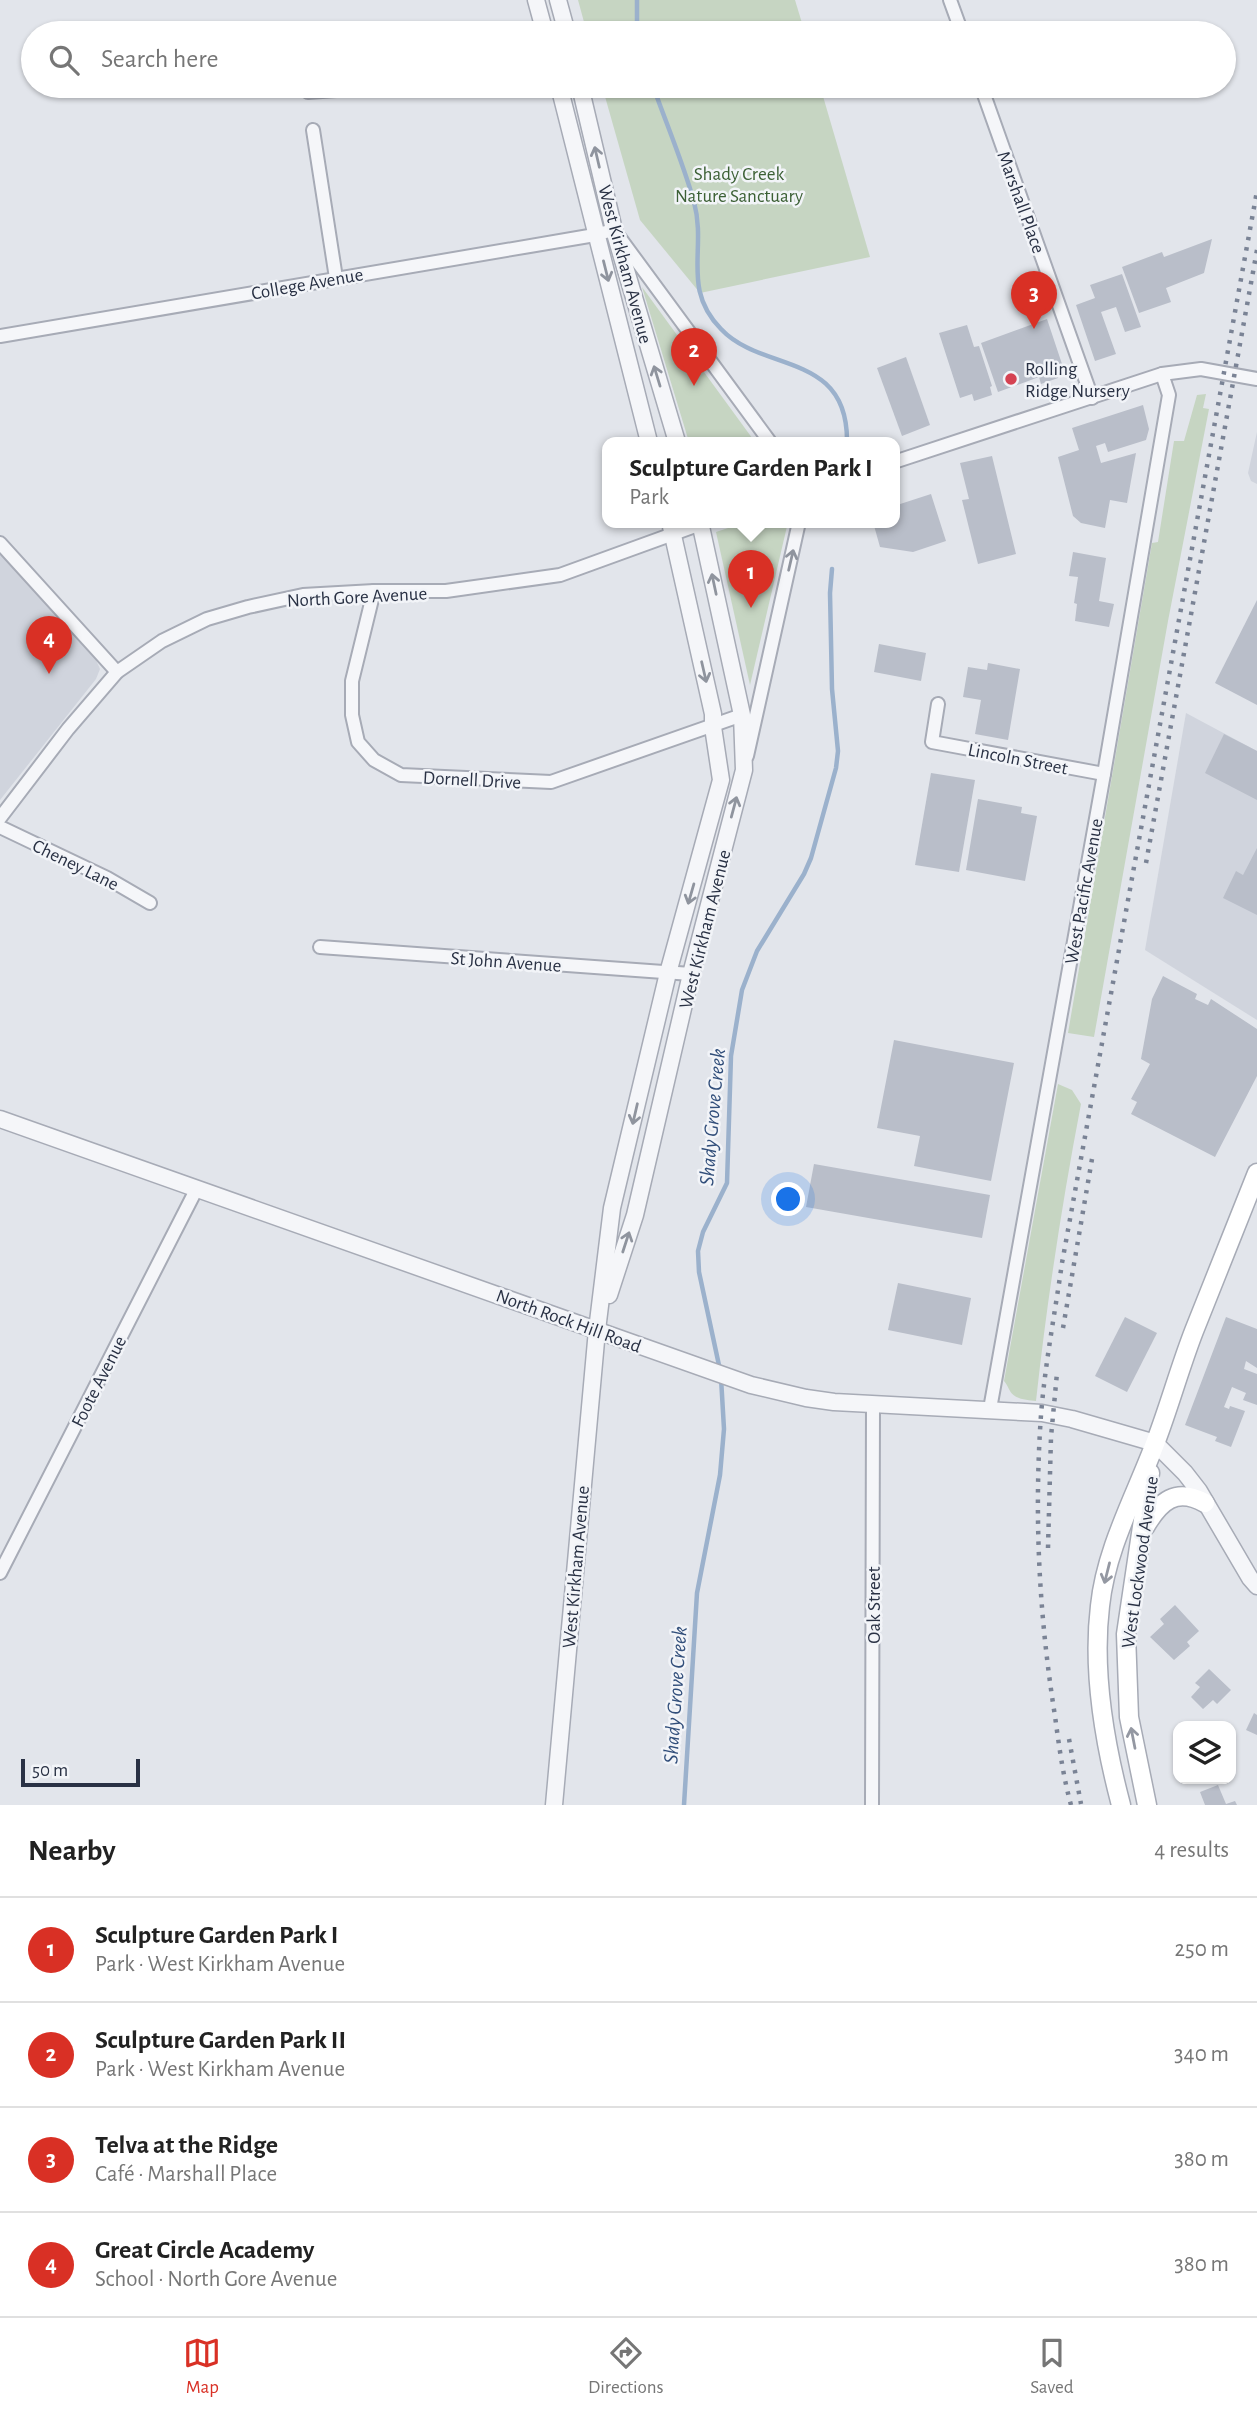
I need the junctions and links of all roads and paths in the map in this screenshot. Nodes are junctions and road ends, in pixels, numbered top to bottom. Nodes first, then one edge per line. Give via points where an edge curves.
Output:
1 (536, 0) edge
2 (558, 0) edge
3 (950, 0) edge
4 (542, 21) edge
5 (564, 21) edge
6 (958, 21) edge
7 (562, 98) edge
8 (583, 98) edge
9 (985, 98) edge
10 (313, 130) dead end
11 (614, 230) junction
12 (596, 235) junction
13 (336, 278) junction
14 (0, 336) edge
15 (1162, 374) junction
16 (1257, 379) edge
17 (1093, 398) junction
18 (648, 437) edge
19 (676, 437) edge
20 (766, 437) edge
21 (900, 460) edge
22 (671, 528) edge
23 (704, 528) edge
24 (798, 528) edge
25 (0, 543) edge
26 (374, 591) junction
27 (117, 672) junction
28 (938, 704) dead end
29 (742, 715) junction
30 (713, 727) junction
31 (744, 770) junction
32 (1104, 774) junction
33 (0, 818) edge
34 (0, 827) edge
35 (150, 904) dead end
36 (320, 947) dead end
37 (668, 973) junction
38 (691, 974) junction
39 (0, 1119) edge
40 (1257, 1173) edge
41 (196, 1190) junction
42 (597, 1330) junction
43 (873, 1405) junction
44 (990, 1409) junction
45 (1155, 1443) junction
46 (1205, 1503) junction
47 (1141, 1533) junction
48 (0, 1573) edge
49 (1257, 1586) edge
50 (554, 1805) edge
51 (872, 1805) edge
52 (1121, 1805) edge
53 (1147, 1805) edge

1 - 4 street
2 - 5 street
3 - 6 street
7 - 12 street, West Kirkham Avenue
11 -> 8 street, West Kirkham Avenue
9 - 17 street, Marshall Place
10 - 13 street
11 - 12 street, College Avenue
19 -> 11 street, West Kirkham Avenue
11 - 20 street
12 - 13 street, College Avenue
12 -> 18 street, West Kirkham Avenue
13 - 14 street, College Avenue
15 - 16 street via 1201,369
15 - 17 street
15 - 32 street, West Pacific Avenue via 1169,395
17 - 21 street
22 - 26 street, North Gore Avenue via 560,575 446,591
22 -> 30 street, West Kirkham Avenue
29 -> 23 street, West Kirkham Avenue
31 -> 24 street
25 - 27 street
26 - 27 street, North Gore Avenue via 303,595 206,619 162,641
26 - 30 street, Dornell Drive via 352,681 352,715 358,742 373,760 401,775 551,782
27 - 33 street, North Gore Avenue
28 - 32 street, Lincoln Street via 932,742
29 - 30 street, Dornell Drive
29 - 31 street, West Kirkham Avenue
30 -> 37 street, West Kirkham Avenue via 721,780
38 -> 31 street, West Kirkham Avenue
32 - 44 street, West Pacific Avenue
34 - 35 street, Cheney Lane
36 - 37 street, St John Avenue
37 - 38 street, St John Avenue
37 -> 42 street, West Kirkham Avenue via 612,1208
42 -> 38 street, West Kirkham Avenue via 635,1215
39 - 41 street, North Rock Hill Road
40 - 45 main road, West Lockwood Avenue
41 - 42 street, North Rock Hill Road
41 - 48 street, Foote Avenue
42 - 43 street, North Rock Hill Road via 740,1381 806,1398
42 - 50 street, West Kirkham Avenue
43 - 44 street, North Rock Hill Road
43 - 51 street, Oak Street
44 - 45 street, North Rock Hill Road via 1072,1419
45 - 46 street via 1185,1473
45 - 47 main road, West Lockwood Avenue
45 -> 52 main road, West Lockwood Avenue via 1125,1515 1098,1623 1099,1683
46 - 47 main road via 1189,1496 1172,1498 1150,1517
46 - 49 street
53 -> 47 main road, West Lockwood Avenue via 1129,1717 1126,1669 1126,1633

